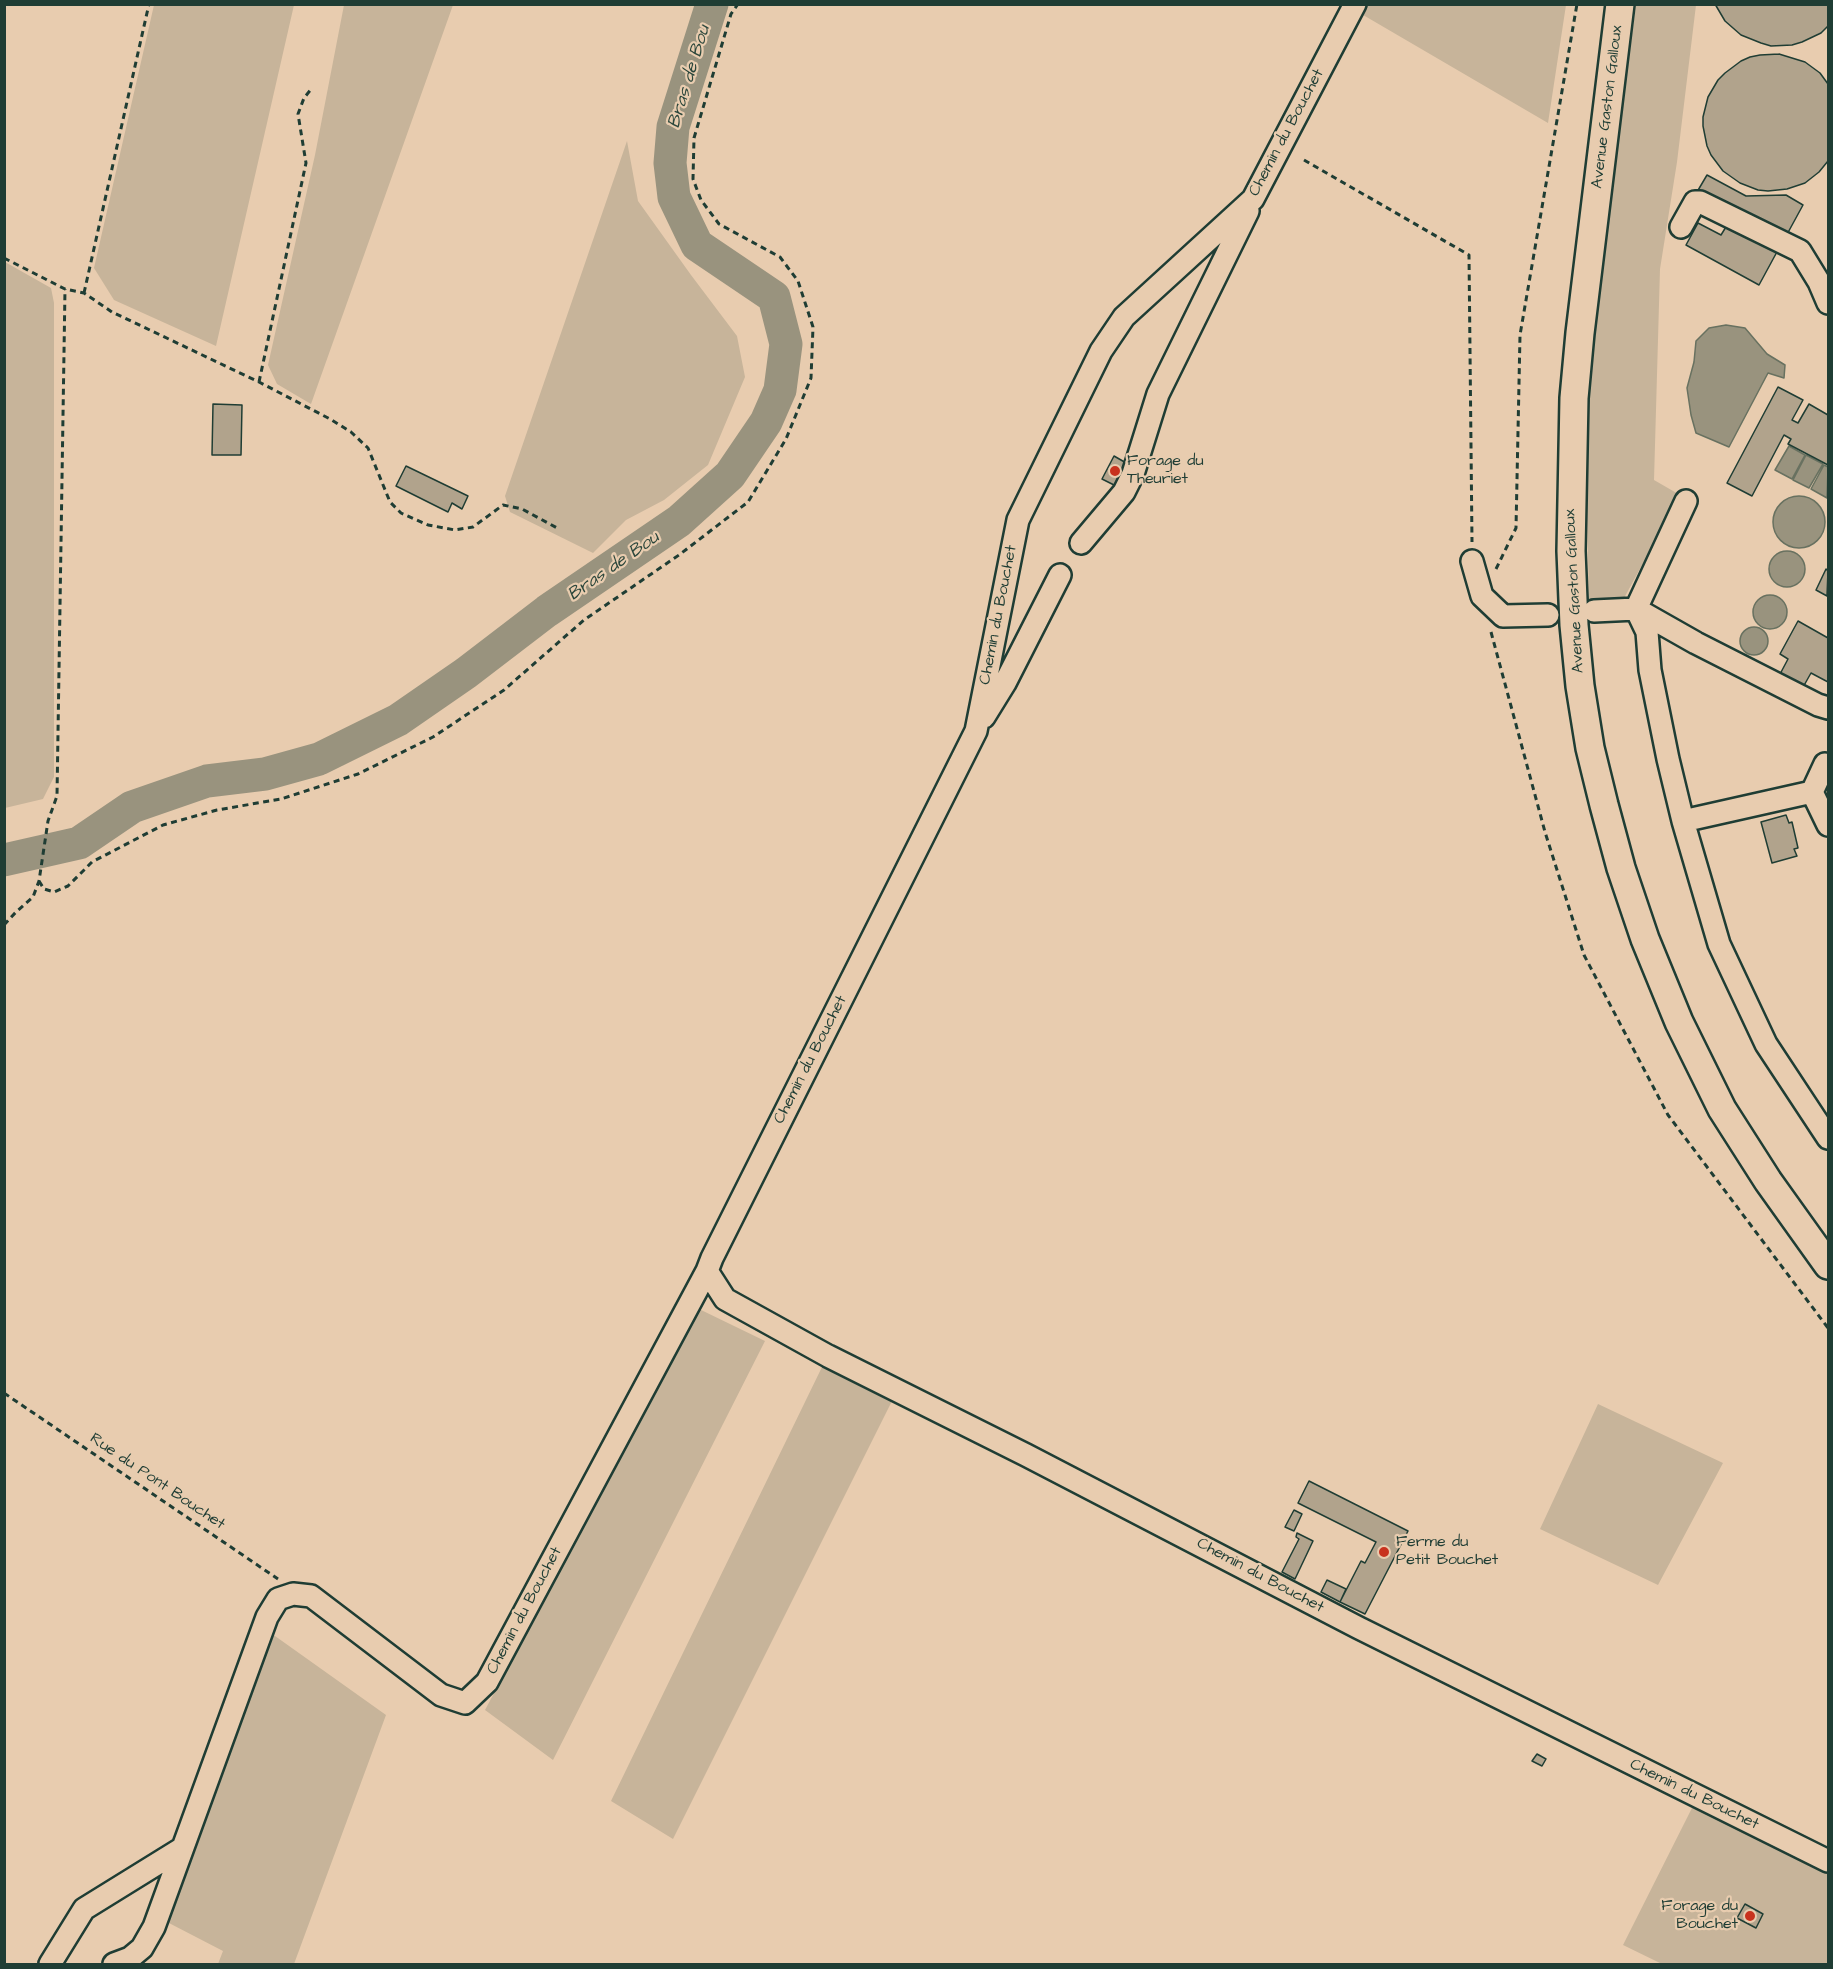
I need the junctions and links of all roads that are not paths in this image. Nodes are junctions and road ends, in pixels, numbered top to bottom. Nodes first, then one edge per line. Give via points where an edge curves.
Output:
1 (1355, 4) edge
2 (1620, 4) edge
3 (1253, 200) junction
4 (1682, 227) dead end
5 (1828, 303) edge
6 (1686, 501) dead end
7 (1082, 543) dead end
8 (1472, 561) road end
9 (1060, 575) dead end
10 (1636, 609) junction
11 (1594, 611) dead end
12 (1548, 615) dead end
13 (1828, 708) edge
14 (976, 730) junction
15 (1828, 765) edge
16 (1812, 792) junction
17 (1683, 821) junction
18 (1828, 825) edge
19 (1828, 1138) edge
20 (1828, 1265) edge
21 (707, 1271) junction
22 (181, 1850) junction
23 (1828, 1861) edge
24 (50, 1965) edge
25 (114, 1965) edge

1 - 3 street, Chemin du Bouchet
2 - 20 main road, Avenue Gaston Galloux via 1574,398 1574,625 1590,748 1645,939 1679,1022 1722,1109
3 - 7 street via 1158,394 1133,474 1124,492
3 - 14 street, Chemin du Bouchet via 1124,317 1101,351 1018,520
4 - 5 street via 1695,202 1700,202 1800,251
6 - 10 street
8 - 12 street via 1482,596 1503,616
9 - 14 street via 1005,683
10 - 11 street
10 - 13 street
10 - 17 street via 1647,632 1650,670
14 - 21 street, Chemin du Bouchet
15 - 16 street
16 - 17 street
16 - 18 street
17 - 19 street via 1719,944 1766,1044
21 - 22 street, Chemin du Bouchet via 487,1683 465,1703 441,1695 310,1596 293,1594 278,1599 267,1617
21 - 23 street, Chemin du Bouchet via 725,1299 828,1356 1369,1634
22 - 24 street via 84,1909
22 - 25 street via 154,1927 142,1948

